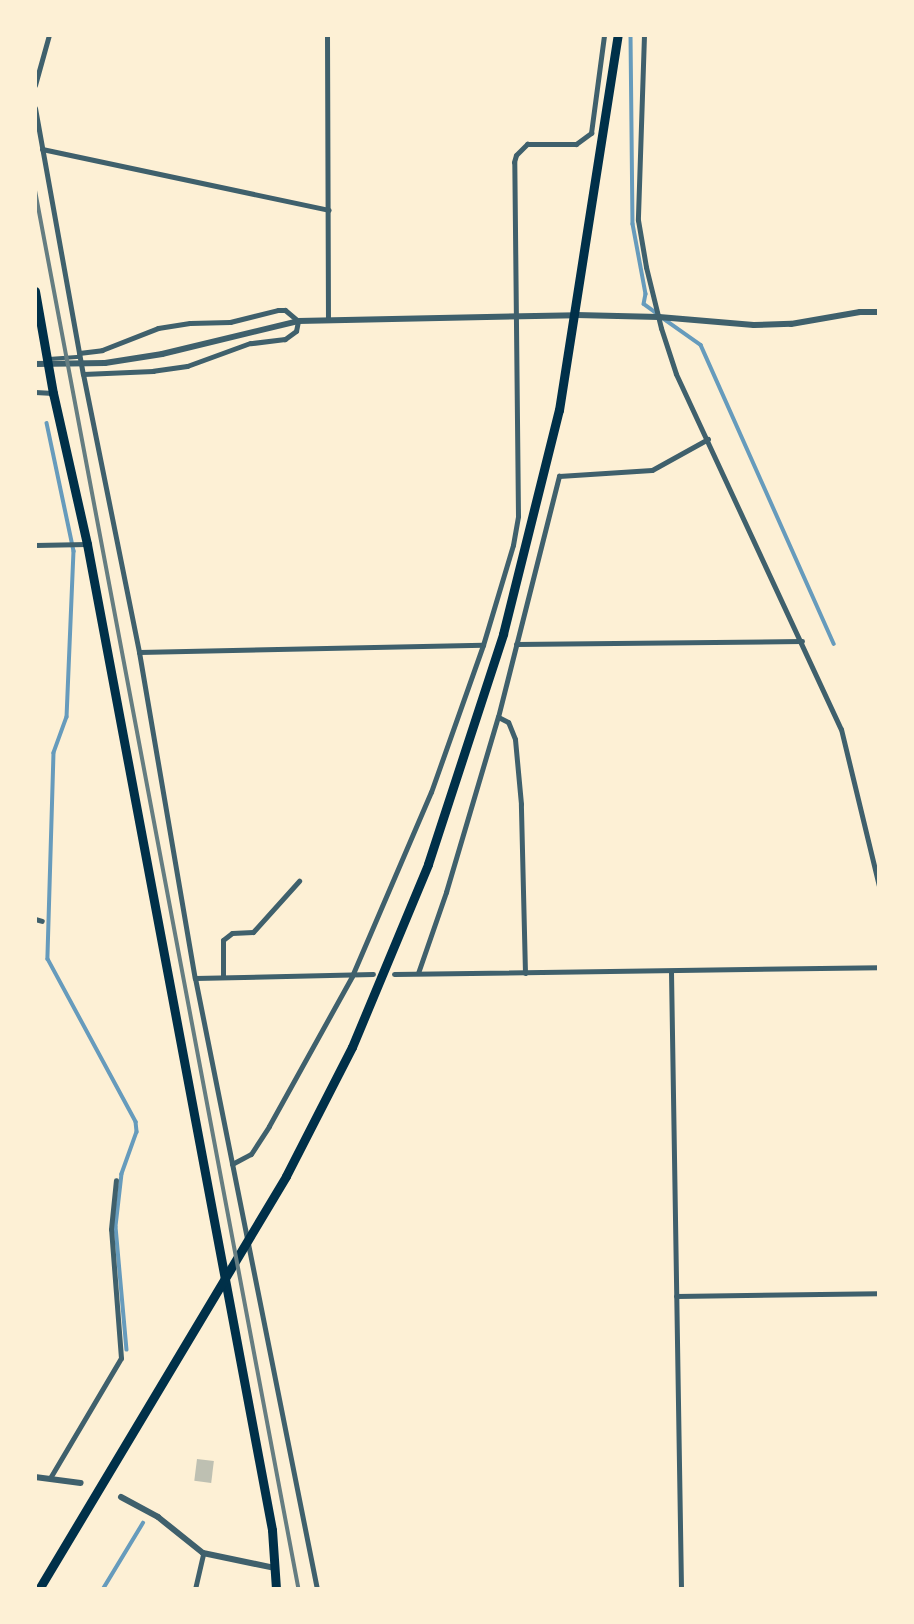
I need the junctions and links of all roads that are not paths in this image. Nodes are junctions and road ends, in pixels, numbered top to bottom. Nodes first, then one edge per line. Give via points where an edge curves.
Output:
1 (50, 35) edge
2 (327, 35) edge
3 (604, 35) edge
4 (618, 35) edge
5 (644, 35) edge
6 (35, 85) edge
7 (35, 108) edge
8 (42, 149) junction
9 (329, 210) junction
10 (35, 290) edge
11 (879, 312) edge
12 (518, 315) junction
13 (576, 316) junction
14 (659, 317) junction
15 (328, 320) junction
16 (298, 321) junction
17 (80, 355) junction
18 (47, 359) junction
19 (35, 364) edge
20 (83, 374) junction
21 (35, 392) edge
22 (53, 393) junction
23 (708, 439) junction
24 (87, 544) junction
25 (35, 545) edge
26 (802, 641) junction
27 (516, 644) junction
28 (483, 645) junction
29 (139, 652) junction
30 (498, 717) junction
31 (299, 881) dead end
32 (879, 886) edge
33 (879, 967) edge
34 (671, 972) junction
35 (418, 973) junction
36 (525, 973) junction
37 (373, 974) dead end
38 (394, 974) dead end
39 (223, 976) junction
40 (352, 976) junction
41 (195, 978) junction
42 (232, 1164) junction
43 (116, 1180) dead end
44 (879, 1293) edge
45 (676, 1296) junction
46 (35, 1477) edge
47 (50, 1478) junction
48 (81, 1483) dead end
49 (121, 1497) dead end
50 (203, 1553) junction
51 (275, 1568) junction
52 (38, 1589) edge
53 (195, 1589) edge
54 (276, 1589) edge
55 (317, 1589) edge
56 (681, 1589) edge

1 - 6 street
2 - 9 street
3 - 12 street via 591,133 576,144 527,144 516,155
4 - 13 highway
5 - 14 street via 638,220
7 - 8 street
8 - 9 street
8 - 17 street
9 - 15 street
10 - 18 highway
11 - 14 street via 778,324
12 - 13 street
12 - 15 street
12 - 28 street via 518,516
13 - 14 street
13 - 52 highway via 526,548 453,797 395,949 352,1047 257,1228
14 - 23 street via 676,374
15 - 16 street
16 - 17 street via 285,310 230,322 190,323 158,328
16 - 19 street via 162,354 105,363
16 - 20 street via 291,336 250,343 187,366
17 - 18 street
17 - 20 street
18 - 22 highway
20 - 29 street
21 - 22 street
22 - 24 highway
23 - 26 street
23 - 27 street via 652,470 559,475
24 - 25 street
24 - 51 highway via 272,1530
26 - 27 street
26 - 32 street via 841,729
27 - 30 street
28 - 29 street
28 - 40 street via 431,792
29 - 41 street
30 - 35 street
30 - 36 street via 508,722 515,739
31 - 39 street via 253,932 232,933 223,940
33 - 34 street
34 - 36 street
34 - 45 street
35 - 36 street
35 - 38 street
37 - 40 street
39 - 40 street
39 - 41 street
40 - 42 street via 269,1126 251,1154
41 - 42 street
42 - 55 street
43 - 47 street via 111,1229 121,1357
44 - 45 street
45 - 56 street
46 - 47 street
47 - 48 street
49 - 50 street via 158,1517
50 - 51 street
50 - 53 street
51 - 54 highway

